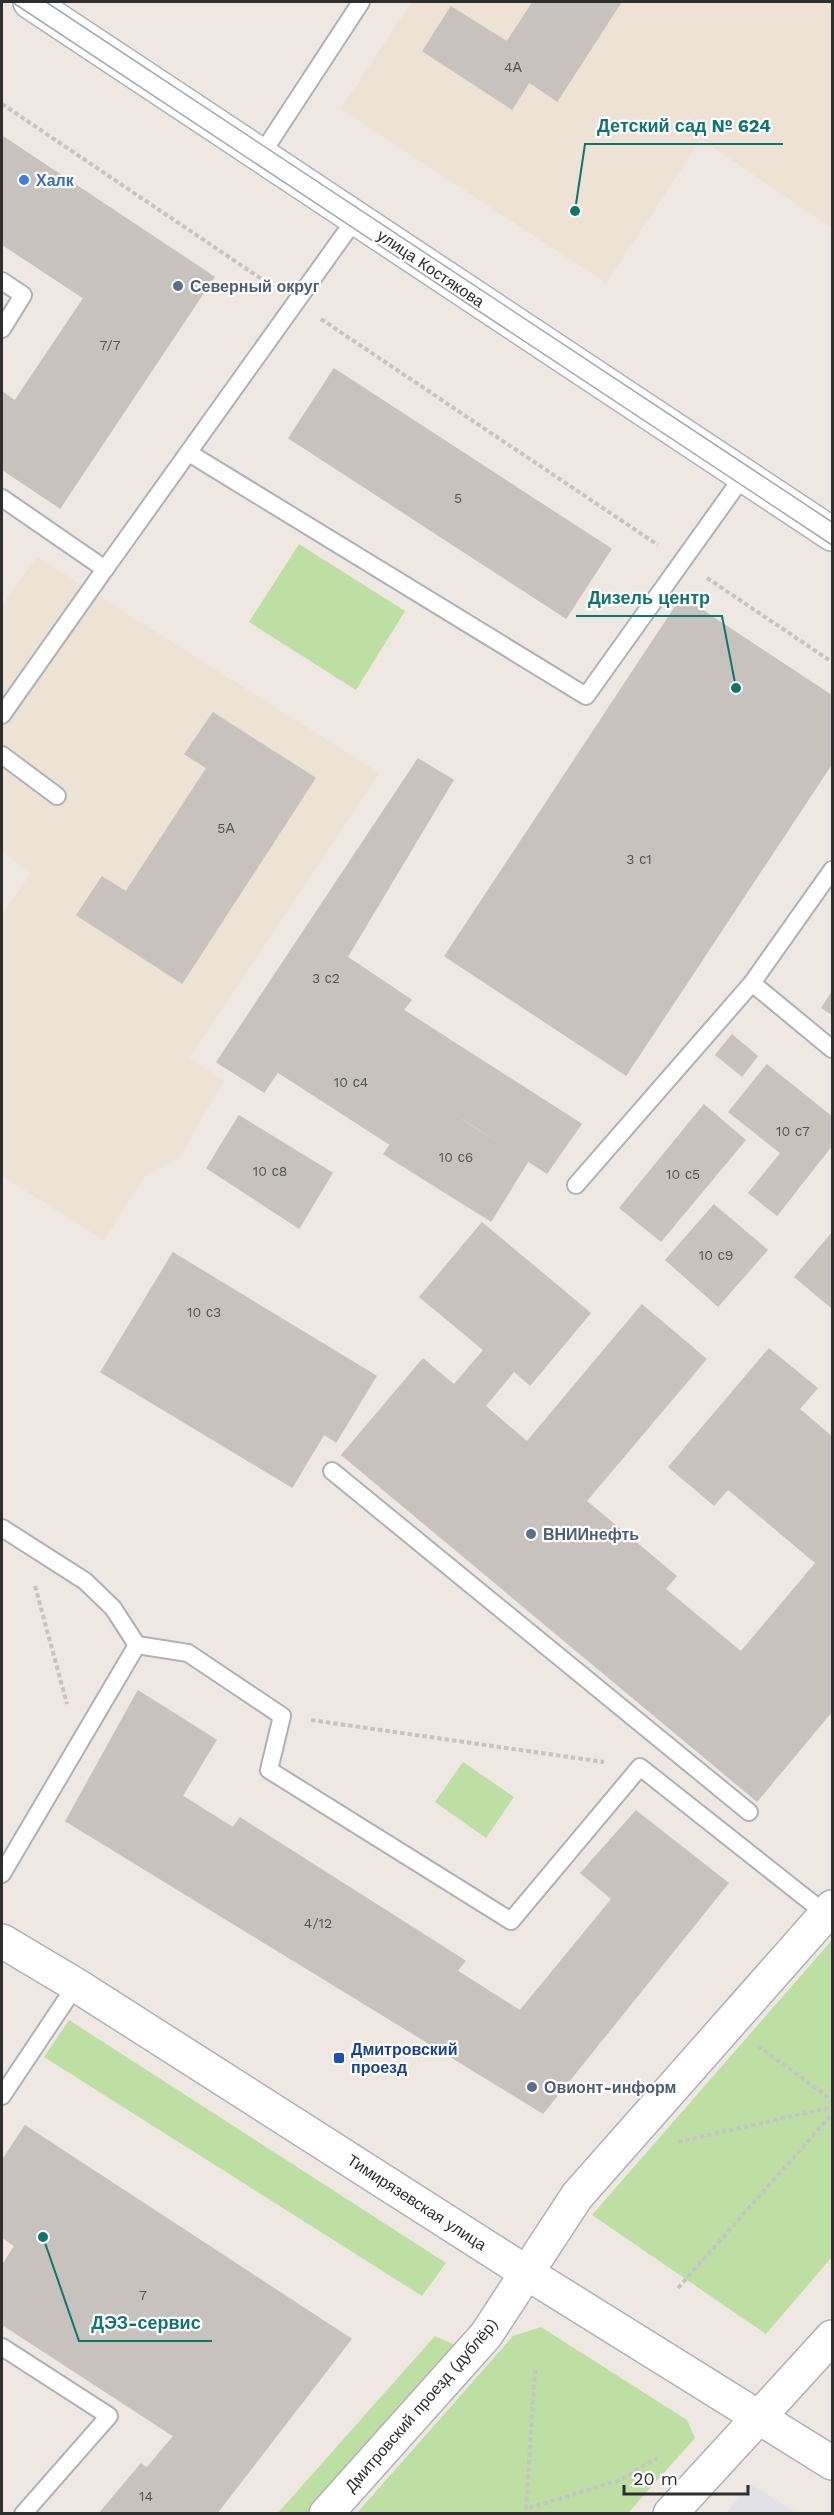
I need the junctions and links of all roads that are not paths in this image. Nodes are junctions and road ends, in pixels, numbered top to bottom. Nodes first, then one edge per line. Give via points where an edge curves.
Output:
1 (30, 2) edge
2 (361, 2) edge
3 (261, 155) junction
4 (356, 218) junction
5 (2, 281) edge
6 (2, 329) edge
7 (189, 453) junction
8 (744, 476) junction
9 (2, 498) edge
10 (832, 534) edge
11 (105, 569) junction
12 (2, 715) edge
13 (2, 755) edge
14 (57, 796) dead end
15 (832, 870) edge
16 (752, 983) junction
17 (832, 1049) edge
18 (576, 1185) dead end
19 (332, 1471) dead end
20 (2, 1528) edge
21 (137, 1645) junction
22 (749, 1812) dead end
23 (2, 1874) edge
24 (829, 1910) edge
25 (2, 1941) edge
26 (76, 1985) junction
27 (4, 2088) edge
28 (527, 2273) junction
29 (832, 2337) edge
30 (2, 2347) edge
31 (759, 2417) junction
32 (832, 2463) edge
33 (23, 2514) edge
34 (326, 2514) edge
35 (670, 2514) edge

1 - 3 street, улица Костякова
2 - 3 lane
3 - 4 street, улица Костякова
4 - 7 lane
4 - 8 street, улица Костякова
5 - 6 lane via 23,295
7 - 8 lane via 586,696
7 - 11 lane
8 - 10 street, улица Костякова
9 - 11 lane
11 - 12 lane
13 - 14 lane
15 - 16 lane
16 - 17 lane
16 - 18 lane
19 - 22 lane
20 - 21 lane via 85,1581 113,1608
21 - 23 lane
21 - 24 lane via 188,1653 282,1716 269,1770 511,1921 640,1767
24 - 28 street, Дмитровский проезд (дублёр) via 577,2196
25 - 26 street, Тимирязевская улица
26 - 27 lane
26 - 28 street, Тимирязевская улица
28 - 31 street, Тимирязевская улица
28 - 34 street, Дмитровский проезд (дублёр) via 486,2334
29 - 31 street
30 - 33 lane via 109,2416
31 - 32 street, Тимирязевская улица
31 - 35 street

